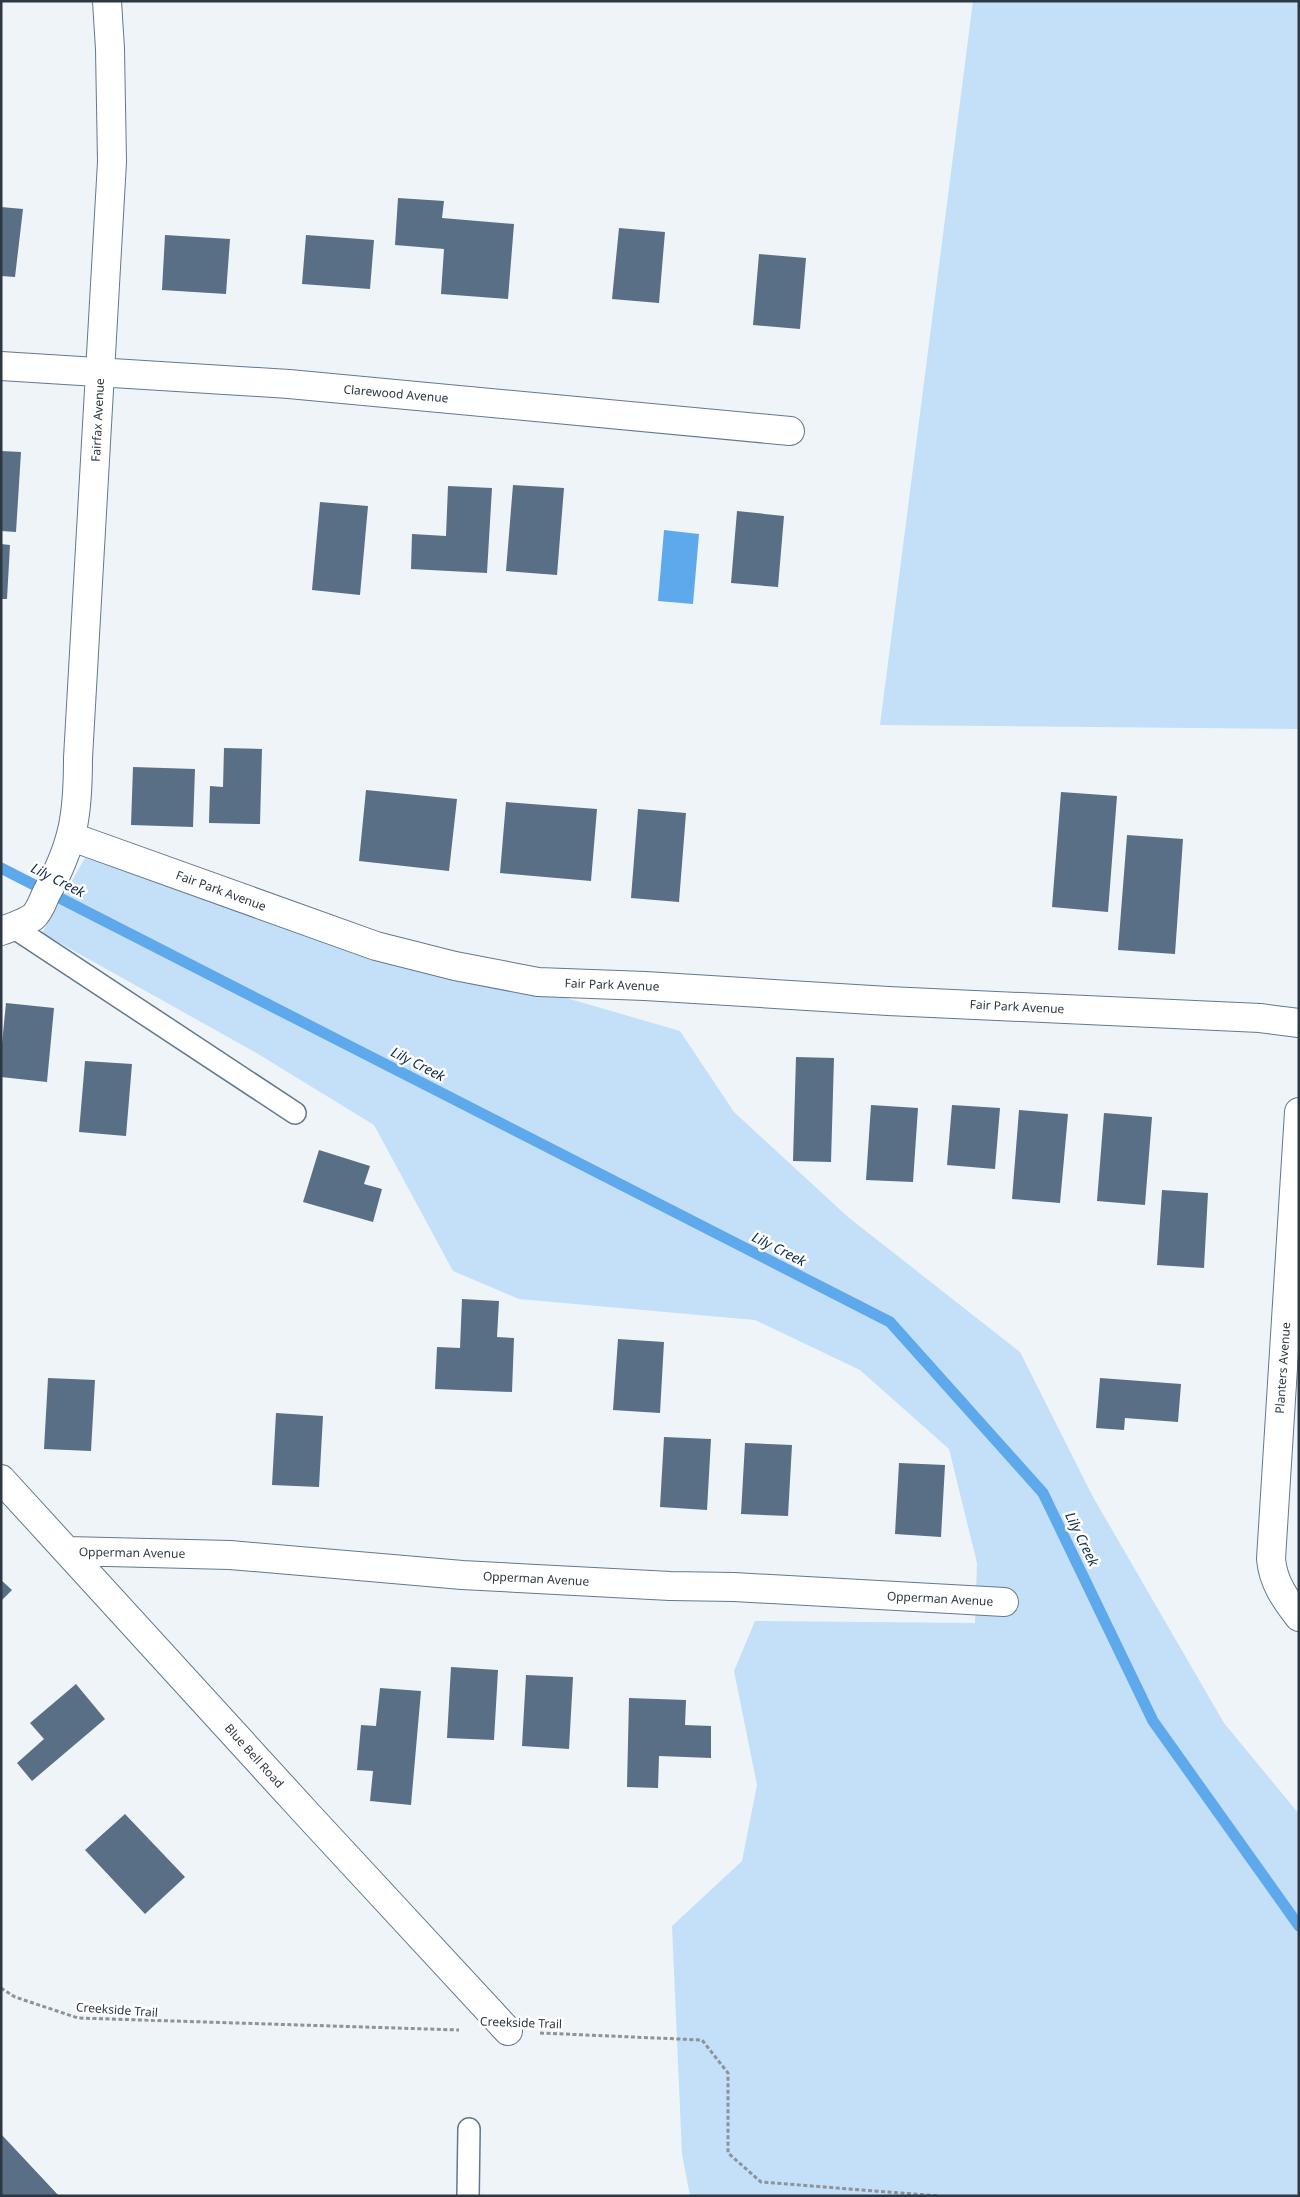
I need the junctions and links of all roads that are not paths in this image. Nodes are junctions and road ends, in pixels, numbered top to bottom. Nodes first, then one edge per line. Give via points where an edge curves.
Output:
1 (107, 1) edge
2 (1, 366) edge
3 (101, 371) junction
4 (790, 431) dead end
5 (72, 837) junction
6 (16, 924) edge
7 (1299, 1023) edge
8 (1299, 1112) edge
9 (295, 1113) dead end
10 (1, 1479) edge
11 (67, 1551) junction
12 (1004, 1602) dead end
13 (1299, 1617) edge
14 (508, 2031) road end
15 (469, 2129) dead end
16 (468, 2196) edge

1 - 3 street, Fairfax Avenue via 112,162
2 - 3 street, Clarewood Avenue
3 - 4 street, Clarewood Avenue via 289,384
3 - 5 street, Fairfax Avenue via 78,799
5 - 6 street via 61,866
5 - 7 street, Fair Park Avenue via 376,946 538,982 888,1002 1260,1018
6 - 9 lane
8 - 13 street, Planters Avenue via 1271,1559 1282,1595
10 - 11 street, Blue Bell Road
11 - 12 street, Opperman Avenue via 230,1555 472,1576
11 - 14 street, Blue Bell Road
15 - 16 lane

